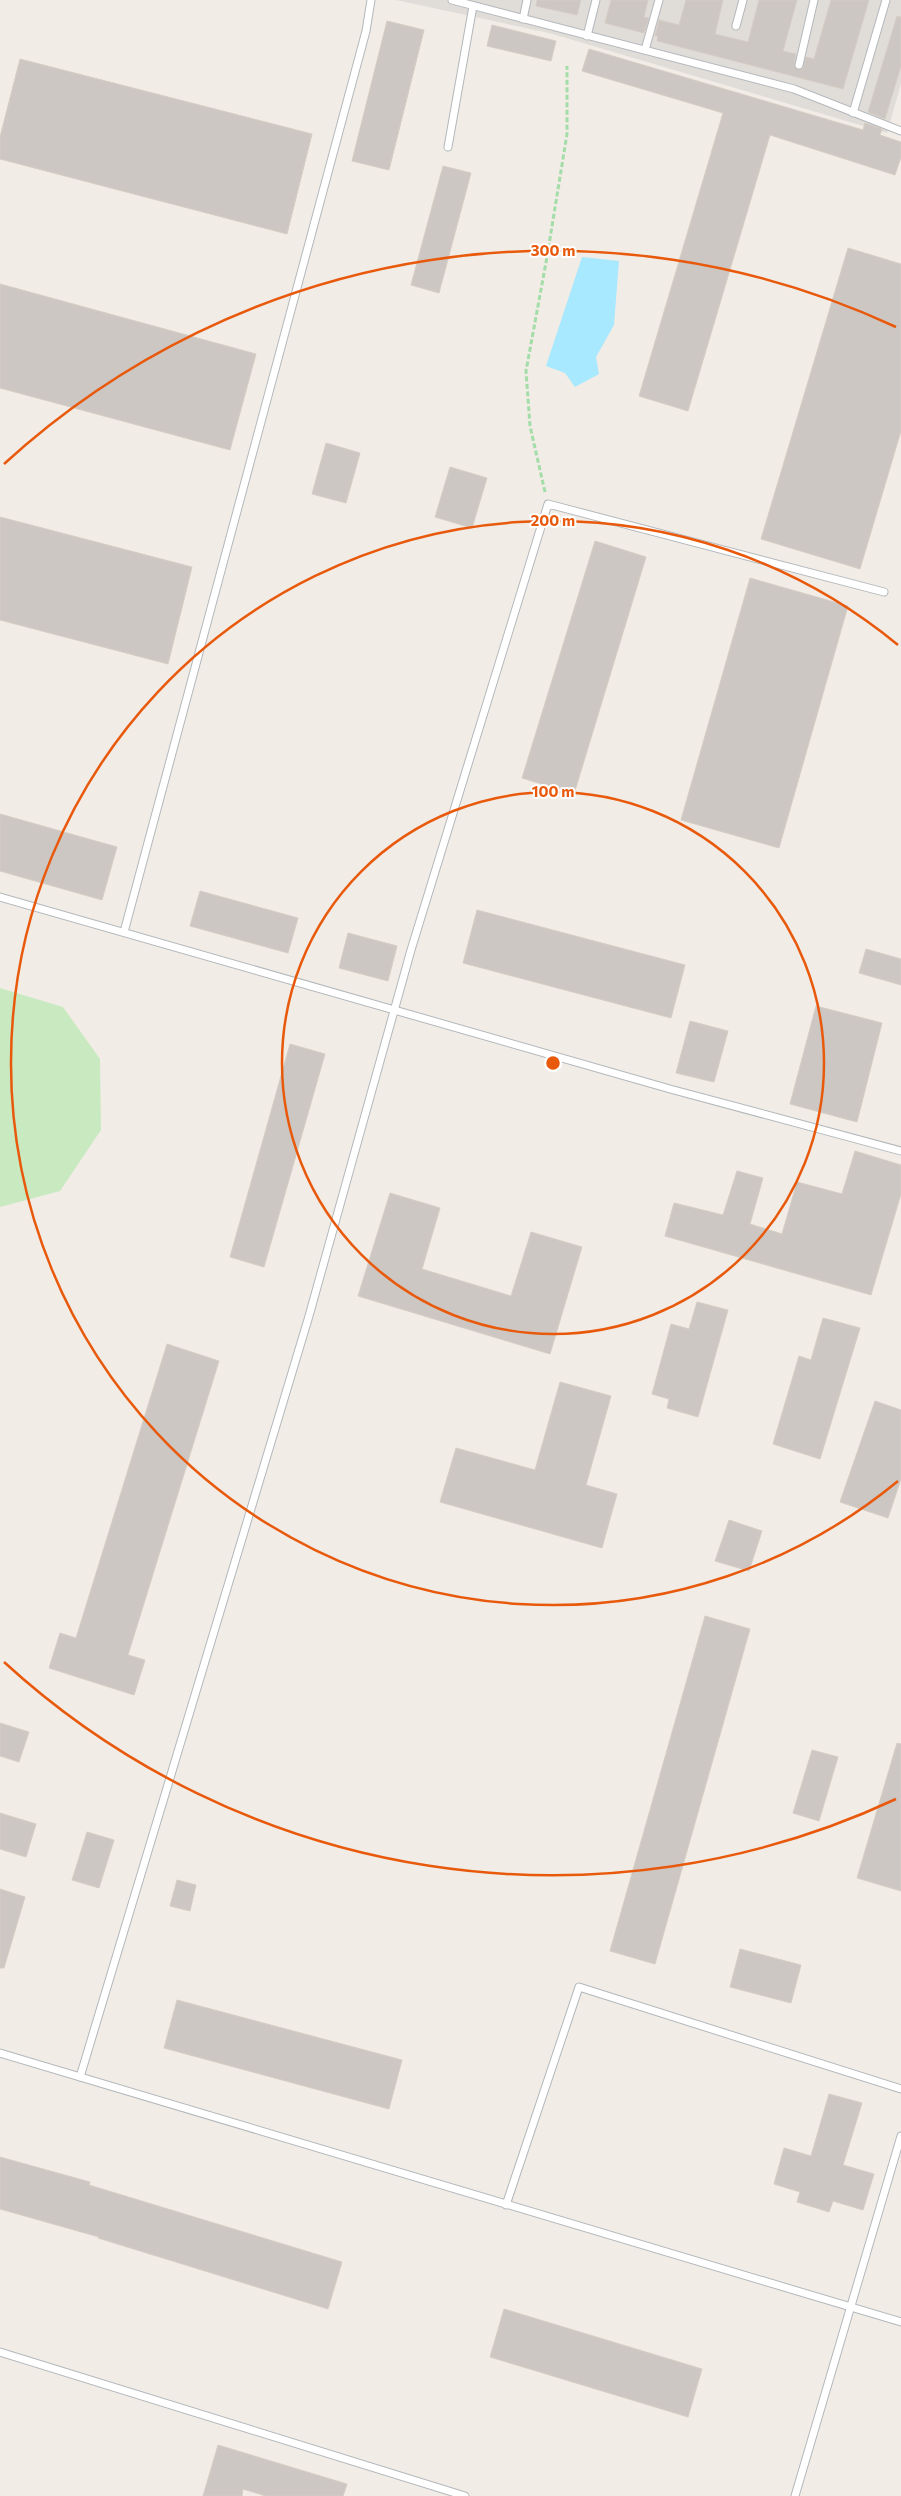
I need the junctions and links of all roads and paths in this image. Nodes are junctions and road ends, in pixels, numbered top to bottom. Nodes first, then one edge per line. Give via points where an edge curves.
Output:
1 (371, 0) edge
2 (452, 0) edge
3 (527, 0) edge
4 (596, 0) edge
5 (659, 0) edge
6 (743, 0) edge
7 (814, 0) edge
8 (886, 0) edge
9 (473, 6) junction
10 (523, 18) junction
11 (736, 26) dead end
12 (587, 36) junction
13 (645, 50) junction
14 (799, 65) dead end
15 (566, 66) dead end
16 (853, 113) junction
17 (901, 131) edge
18 (448, 147) dead end
19 (548, 504) junction
20 (884, 592) dead end
21 (0, 897) edge
22 (124, 932) junction
23 (395, 1010) junction
24 (901, 1151) edge
25 (0, 2053) edge
26 (80, 2077) junction
27 (901, 2088) edge
28 (901, 2136) edge
29 (506, 2205) junction
30 (851, 2308) junction
31 (901, 2322) edge
32 (0, 2352) edge
33 (465, 2496) edge
34 (796, 2496) edge

1 - 22 lane via 366,31
2 - 9 lane
3 - 10 lane
4 - 12 lane
5 - 13 lane
6 - 11 lane
7 - 14 lane
8 - 16 lane
9 - 10 lane
9 - 18 lane
10 - 12 lane
12 - 13 lane
13 - 16 lane via 794,89
15 - 19 path via 567,134 526,371 530,426
16 - 17 lane
19 - 20 lane
19 - 23 lane
21 - 22 lane
22 - 23 lane
23 - 24 lane via 670,1090
23 - 26 lane via 309,1316
25 - 26 lane
26 - 29 lane
27 - 29 lane via 579,1986
28 - 30 lane
29 - 30 lane
30 - 31 lane
30 - 34 lane
32 - 33 lane

